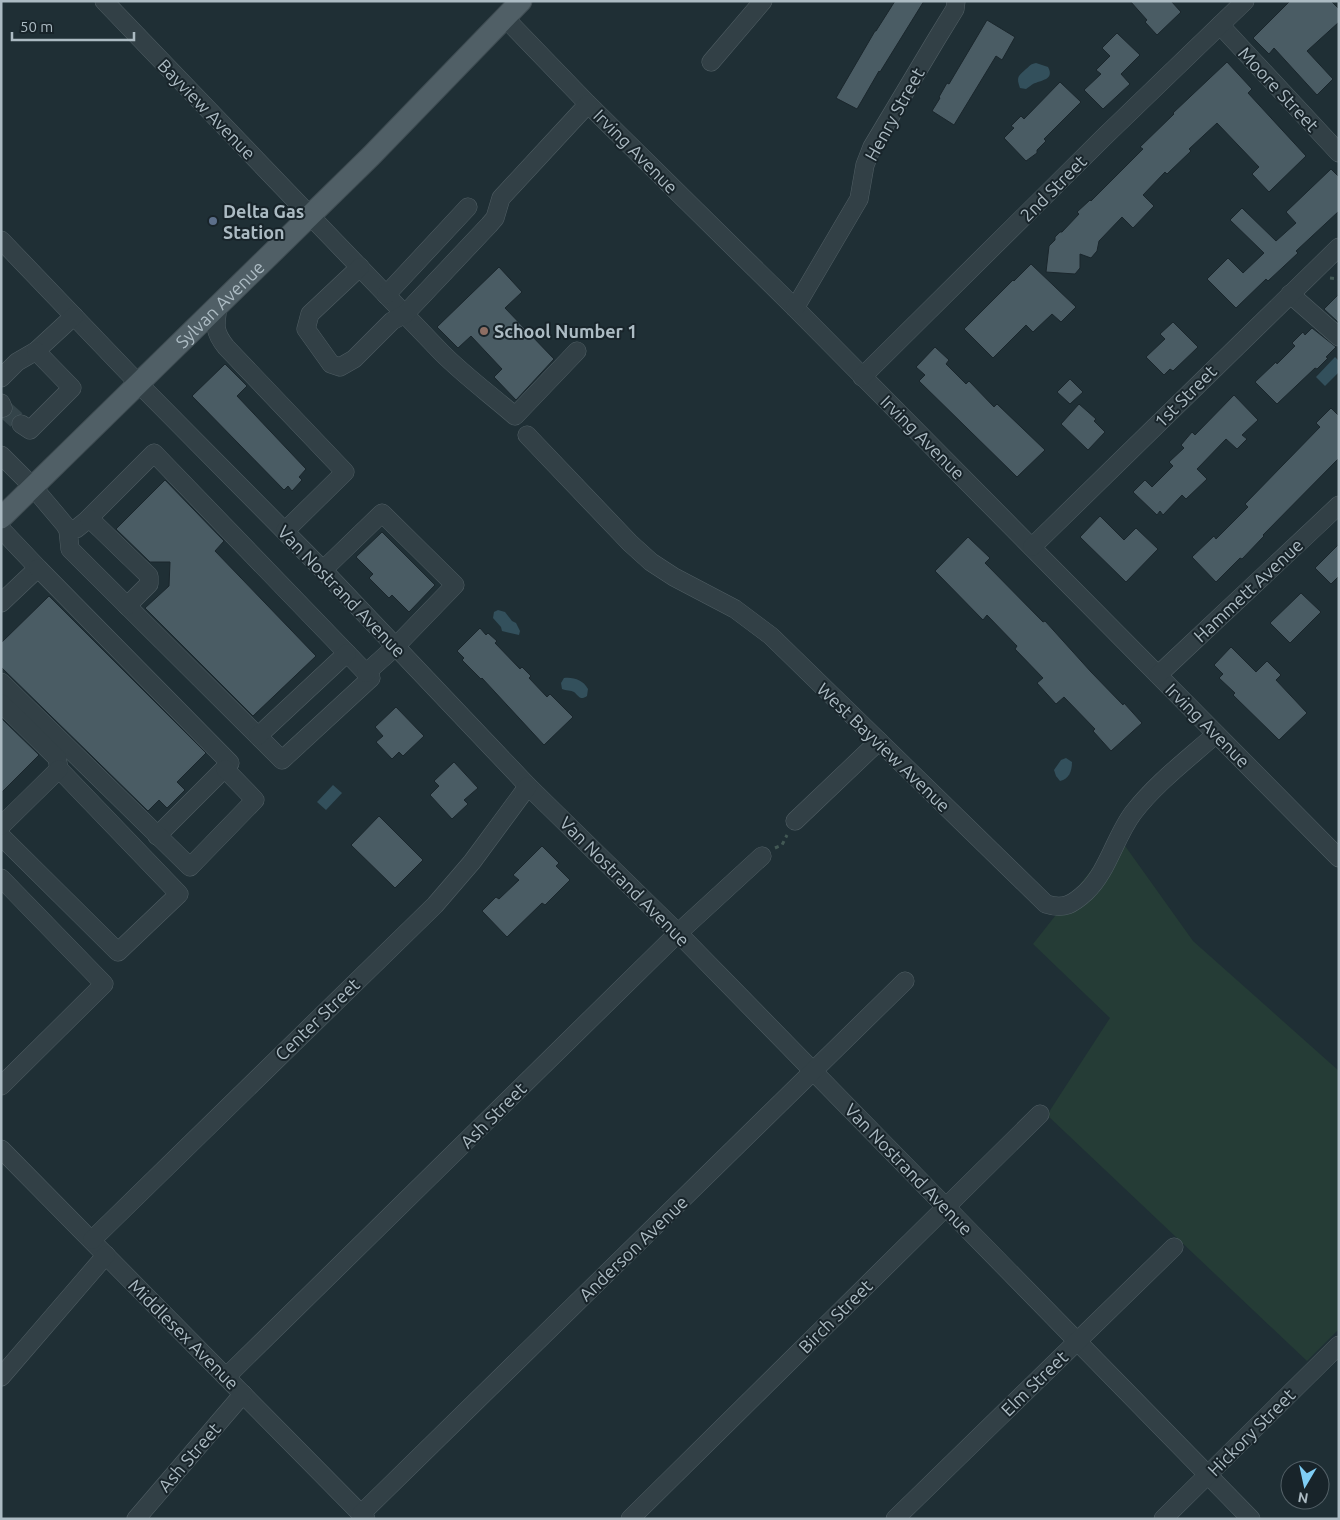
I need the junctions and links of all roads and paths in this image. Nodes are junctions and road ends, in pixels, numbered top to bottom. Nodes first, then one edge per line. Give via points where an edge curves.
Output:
1 (104, 1) edge
2 (521, 1) edge
3 (763, 1) edge
4 (956, 1) edge
5 (1245, 1) edge
6 (505, 18) junction
7 (1220, 25) junction
8 (711, 62) dead end
9 (588, 104) junction
10 (1339, 153) edge
11 (468, 207) dead end
12 (310, 216) junction
13 (1, 240) edge
14 (1339, 247) edge
15 (360, 267) junction
16 (1290, 294) junction
17 (386, 295) junction
18 (218, 307) junction
19 (795, 308) junction
20 (404, 314) junction
21 (74, 316) junction
22 (1339, 337) edge
23 (36, 351) junction
24 (577, 351) dead end
25 (862, 377) junction
26 (1, 378) edge
27 (139, 384) junction
28 (21, 424) dead end
29 (526, 435) dead end
30 (1, 455) edge
31 (33, 487) junction
32 (1339, 505) edge
33 (1, 518) edge
34 (89, 518) junction
35 (1, 529) edge
36 (68, 530) junction
37 (285, 532) junction
38 (1032, 547) junction
39 (38, 568) junction
40 (323, 570) junction
41 (1, 603) edge
42 (128, 606) junction
43 (395, 647) junction
44 (347, 653) junction
45 (366, 674) junction
46 (1158, 675) junction
47 (1, 682) edge
48 (1, 703) edge
49 (1216, 734) junction
50 (258, 736) junction
51 (879, 741) junction
52 (227, 766) junction
53 (59, 769) junction
54 (528, 786) junction
55 (795, 821) joint
56 (1, 826) edge
57 (1, 836) edge
58 (157, 836) junction
59 (762, 856) joint
60 (1339, 858) edge
61 (1, 878) edge
62 (678, 933) junction
63 (905, 981) dead end
64 (813, 1071) junction
65 (1, 1086) edge
66 (1040, 1114) dead end
67 (1, 1148) edge
68 (946, 1207) junction
69 (92, 1240) junction
70 (1174, 1247) dead end
71 (106, 1255) junction
72 (1077, 1341) junction
73 (1339, 1346) edge
74 (226, 1377) junction
75 (1, 1378) edge
76 (243, 1394) junction
77 (1208, 1475) junction
78 (364, 1516) edge
79 (136, 1519) edge
80 (630, 1519) edge
81 (895, 1519) edge
82 (1163, 1519) edge
83 (1251, 1519) edge

1 - 12 street, Bayview Avenue
2 - 6 main road, Sylvan Avenue
3 - 8 street
4 - 19 street, Henry Street via 955,9 872,147 864,165 859,199
5 - 7 street, 2nd Street
6 - 9 street, Irving Avenue
6 - 12 main road, Sylvan Avenue
7 - 10 street, Moore Street
7 - 25 street, 2nd Street
9 - 19 street, Irving Avenue
9 - 20 street via 501,198 495,218
11 - 17 street
12 - 15 street
12 - 18 main road, Sylvan Avenue
13 - 21 street, Van Nostrand Avenue
14 - 16 street, 1st Street
15 - 17 street
15 - 20 street via 310,314 307,323 306,329 332,364 340,367 354,359 392,321
16 - 22 street
16 - 38 street, 1st Street
17 - 20 street
18 - 27 main road, Sylvan Avenue
18 - 37 street via 215,326 217,336 226,348 345,472
19 - 25 street, Irving Avenue
20 - 24 street via 461,372 515,416
21 - 23 street
21 - 27 street, Van Nostrand Avenue
23 - 26 street via 17,362
23 - 28 street via 72,388 30,430
25 - 38 street, Irving Avenue
27 - 31 main road, Sylvan Avenue
27 - 37 street, Van Nostrand Avenue
29 - 51 street, West Bayview Avenue via 651,562 758,625
30 - 31 street
31 - 33 main road, Sylvan Avenue
31 - 36 street
32 - 46 street, Hammett Avenue
34 - 36 street via 76,529
34 - 42 street via 149,576 148,584
34 - 44 street via 154,453
35 - 39 street
36 - 42 street via 70,549
37 - 40 street, Van Nostrand Avenue
38 - 46 street, Irving Avenue
39 - 41 street
39 - 52 street via 91,630
40 - 43 street, Van Nostrand Avenue
40 - 43 street via 382,513 455,586
42 - 50 street
43 - 45 street
43 - 54 street, Van Nostrand Avenue
44 - 45 street
44 - 50 street
45 - 50 street via 371,678 282,760
46 - 49 street, Irving Avenue
47 - 58 street
48 - 53 street via 57,758
49 - 51 street, West Bayview Avenue via 1133,813 1100,875 1087,891 1073,902 1056,907 1046,904
49 - 60 street, Irving Avenue
51 - 55 street
52 - 58 street
52 - 58 street via 256,800 190,867
53 - 56 street
53 - 57 street via 179,894 118,952
54 - 62 street, Van Nostrand Avenue
54 - 69 street, Center Street via 472,862 434,905
55 - 59 path via 782,845
59 - 62 street, Ash Street
61 - 65 street via 104,984
62 - 64 street, Van Nostrand Avenue
62 - 74 street, Ash Street
63 - 64 street, Anderson Avenue
64 - 68 street, Van Nostrand Avenue
64 - 78 street, Anderson Avenue
66 - 68 street, Birch Street
67 - 69 street, Middlesex Avenue
68 - 72 street, Van Nostrand Avenue
68 - 80 street, Birch Street
69 - 71 street, Middlesex Avenue
70 - 72 street, Elm Street
71 - 74 street, Middlesex Avenue
71 - 75 street
72 - 77 street, Van Nostrand Avenue
72 - 81 street, Elm Street
73 - 77 street, Hickory Street
74 - 76 street, Middlesex Avenue
76 - 78 street, Middlesex Avenue
76 - 79 street, Ash Street
77 - 82 street, Hickory Street
77 - 83 street, Van Nostrand Avenue

